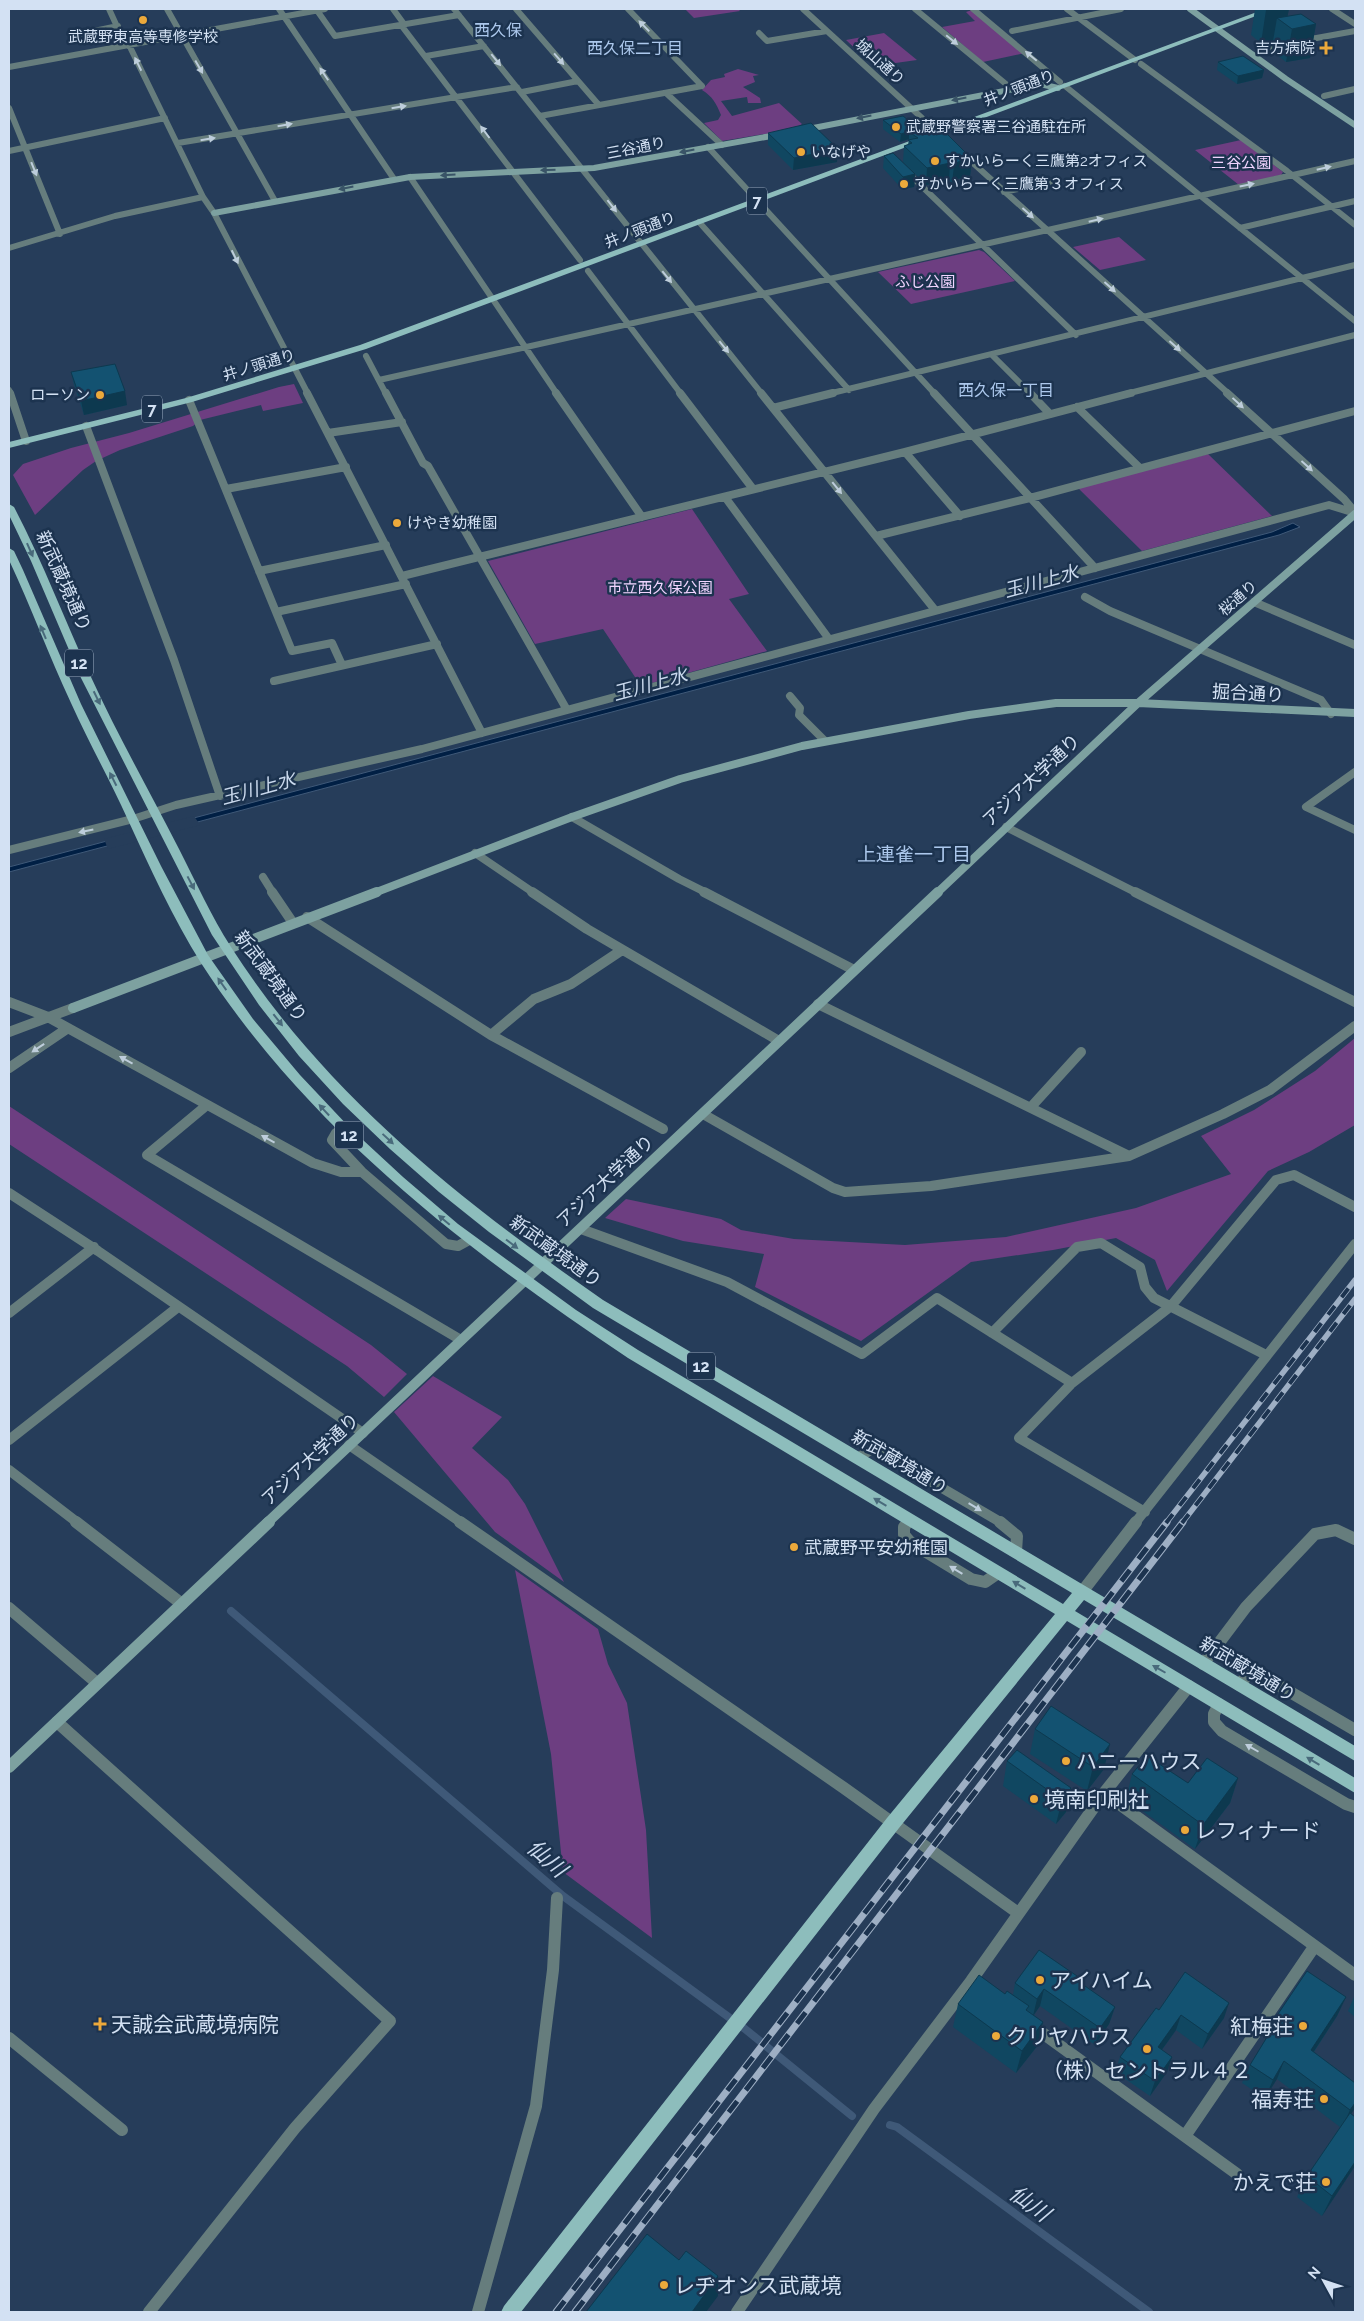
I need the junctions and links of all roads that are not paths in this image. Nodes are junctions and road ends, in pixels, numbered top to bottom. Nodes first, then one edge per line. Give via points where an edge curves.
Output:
1 (109, 9) edge
2 (167, 9) edge
3 (279, 9) edge
4 (317, 9) edge
5 (325, 9) edge
6 (393, 9) edge
7 (454, 9) edge
8 (516, 9) edge
9 (628, 9) edge
10 (803, 9) edge
11 (915, 9) edge
12 (973, 9) edge
13 (1067, 9) edge
14 (1121, 9) edge
15 (1190, 9) edge
16 (1271, 9) edge
17 (1332, 9) edge
18 (459, 15) junction
19 (284, 16) junction
20 (1079, 18) junction
21 (403, 24) junction
22 (1355, 24) edge
23 (118, 26) junction
24 (1218, 28) junction
25 (827, 30) junction
26 (1012, 31) dead end
27 (1355, 31) edge
28 (759, 33) dead end
29 (180, 34) junction
30 (75, 35) dead end
31 (767, 41) junction
32 (757, 42) dead end
33 (125, 44) junction
34 (484, 46) junction
35 (1260, 48) dead end
36 (426, 56) junction
37 (1138, 62) junction
38 (9, 67) edge
39 (578, 81) junction
40 (1061, 85) junction
41 (1012, 89) junction
42 (1355, 89) edge
43 (519, 90) junction
44 (666, 93) junction
45 (1324, 96) dead end
46 (458, 97) junction
47 (598, 104) junction
48 (1328, 105) junction
49 (9, 108) edge
50 (912, 108) junction
51 (351, 115) junction
52 (540, 116) junction
53 (165, 118) junction
54 (1355, 119) edge
55 (1355, 125) edge
56 (799, 130) edge
57 (791, 132) edge
58 (940, 133) junction
59 (238, 134) junction
60 (178, 143) junction
61 (722, 144) junction
62 (952, 145) edge
63 (708, 147) junction
64 (25, 148) junction
65 (9, 151) edge
66 (960, 152) edge
67 (1355, 161) edge
68 (902, 166) edge
69 (582, 169) junction
70 (514, 171) junction
71 (1293, 176) junction
72 (410, 177) junction
73 (394, 179) junction
74 (1058, 180) dead end
75 (1004, 192) junction
76 (1202, 195) junction
77 (203, 197) junction
78 (758, 200) junction
79 (275, 201) junction
80 (1355, 201) edge
81 (1332, 206) junction
82 (214, 213) junction
83 (699, 222) junction
84 (1355, 225) edge
85 (1240, 228) junction
86 (1048, 231) junction
87 (60, 234) junction
88 (641, 244) junction
89 (984, 246) junction
90 (9, 248) edge
91 (580, 260) dead end
92 (1355, 265) edge
93 (588, 271) dead end
94 (1303, 278) junction
95 (831, 280) junction
96 (762, 294) junction
97 (492, 299) junction
98 (694, 309) junction
99 (1144, 318) junction
100 (1355, 321) edge
101 (629, 324) junction
102 (1076, 335) junction
103 (1355, 335) edge
104 (526, 347) junction
105 (992, 355) junction
106 (366, 356) dead end
107 (295, 369) junction
108 (917, 373) junction
109 (1206, 373) junction
110 (379, 380) junction
111 (9, 390) edge
112 (849, 390) junction
113 (189, 400) junction
114 (1077, 407) junction
115 (773, 408) junction
116 (1355, 411) edge
117 (1050, 414) junction
118 (402, 422) junction
119 (86, 426) junction
120 (328, 433) junction
121 (972, 434) junction
122 (1271, 434) junction
123 (26, 441) junction
124 (9, 445) edge
125 (905, 452) junction
126 (346, 467) junction
127 (1140, 468) junction
128 (824, 472) junction
129 (226, 489) junction
130 (753, 489) junction
131 (724, 497) junction
132 (1030, 498) junction
133 (9, 507) edge
134 (1355, 513) edge
135 (960, 516) junction
136 (642, 517) junction
137 (876, 536) junction
138 (386, 545) junction
139 (9, 551) edge
140 (481, 557) junction
141 (1095, 568) junction
142 (259, 571) junction
143 (404, 580) junction
144 (1085, 597) dead end
145 (1254, 602) junction
146 (935, 610) junction
147 (276, 612) junction
148 (829, 639) junction
149 (437, 644) junction
150 (1355, 645) edge
151 (1200, 649) junction
152 (342, 665) junction
153 (274, 681) dead end
154 (790, 696) dead end
155 (1138, 703) junction
156 (567, 710) junction
157 (1355, 713) edge
158 (1331, 714) junction
159 (482, 732) junction
160 (825, 741) junction
161 (1355, 772) edge
162 (220, 796) junction
163 (155, 814) junction
164 (572, 817) junction
165 (134, 821) junction
166 (1006, 828) junction
167 (1355, 830) edge
168 (9, 850) edge
169 (475, 853) junction
170 (263, 877) dead end
171 (307, 917) junction
172 (293, 923) junction
173 (227, 950) junction
174 (622, 950) junction
175 (204, 959) junction
176 (854, 970) junction
177 (9, 1002) edge
178 (1355, 1002) edge
179 (818, 1004) junction
180 (48, 1016) junction
181 (1355, 1026) edge
182 (68, 1028) junction
183 (9, 1032) edge
184 (491, 1035) junction
185 (778, 1041) junction
186 (1081, 1052) dead end
187 (9, 1068) edge
188 (207, 1105) junction
189 (1031, 1107) junction
190 (703, 1114) junction
191 (343, 1129) junction
192 (662, 1129) dead end
193 (1129, 1156) junction
194 (362, 1172) junction
195 (9, 1193) edge
196 (1355, 1207) edge
197 (581, 1229) junction
198 (469, 1240) junction
199 (1355, 1244) edge
200 (94, 1247) junction
201 (541, 1265) junction
202 (524, 1282) junction
203 (1170, 1306) junction
204 (178, 1307) junction
205 (9, 1313) edge
206 (992, 1334) junction
207 (461, 1340) junction
208 (1266, 1355) junction
209 (1072, 1383) junction
210 (363, 1433) junction
211 (9, 1440) edge
212 (350, 1445) junction
213 (9, 1470) edge
214 (1145, 1512) junction
215 (1355, 1539) edge
216 (1082, 1592) junction
217 (182, 1604) junction
218 (9, 1608) edge
219 (1065, 1612) junction
220 (1203, 1664) junction
221 (97, 1683) junction
222 (1188, 1686) junction
223 (1239, 1686) junction
224 (1219, 1704) junction
225 (56, 1722) junction
226 (1355, 1730) edge
227 (1355, 1754) edge
228 (9, 1768) edge
229 (1355, 1786) edge
230 (1104, 1793) junction
231 (1355, 1807) edge
232 (892, 1823) junction
233 (558, 1898) dead end
234 (1018, 1913) junction
235 (1314, 1947) junction
236 (1355, 1975) edge
237 (1018, 2015) edge
238 (9, 2038) edge
239 (122, 2130) dead end
240 (1185, 2136) junction
241 (1237, 2174) dead end
242 (149, 2312) edge
243 (478, 2312) edge
244 (510, 2312) edge
245 (737, 2312) edge

1 - 23 street
2 - 29 street
3 - 19 street
4 - 5 street
4 - 19 street
4 - 21 street via 335,36
6 - 21 street
7 - 18 street
8 -> 39 street
44 -> 9 street via 702,86
10 - 25 street, 城山通り
11 -> 41 street
40 -> 12 street
13 - 20 street
14 - 20 street
15 - 24 street
16 - 24 main road, 井ノ頭通り / 7
17 - 22 street
18 - 21 street
18 - 34 street
19 - 29 street
51 -> 19 street
20 - 26 street
20 - 37 street
21 - 36 street
23 - 30 street
23 - 33 street
24 - 37 main road, 井ノ頭通り / 7
24 - 48 street via 1286,79
25 - 31 street
25 - 50 street, 城山通り
27 - 35 street
28 - 31 street
29 - 33 street
29 -> 59 street
31 - 32 street
33 - 38 street
53 -> 33 street via 130,46
34 - 36 street
34 -> 43 street
36 - 46 street
37 - 40 main road, 井ノ頭通り / 7
37 - 71 street
39 - 43 street
39 - 47 street
40 - 41 street via 1040,84
40 - 58 main road, 井ノ頭通り / 7
40 - 76 street
41 -> 50 street
42 - 45 street
43 - 46 street
43 - 52 street
44 - 47 street
44 - 61 street
51 -> 46 street
70 -> 46 street
47 - 52 street
48 - 54 street
48 - 55 street
49 - 64 street
50 -> 56 street
50 - 58 street, 城山通り
59 -> 51 street
51 - 73 street
52 - 69 street
53 - 60 street
53 - 64 street
57 - 61 street, 三谷通り
58 - 62 street, 城山通り
58 - 78 main road, 井ノ頭通り / 7 via 889,155
60 -> 59 street
59 - 79 street
60 - 77 street
61 - 63 street, 三谷通り
63 -> 69 street, 三谷通り
63 - 78 street
64 - 65 street
64 -> 87 street
66 - 75 street
71 -> 67 street
68 - 89 street
69 -> 70 street, 三谷通り
69 -> 88 street
70 -> 72 street, 三谷通り
70 - 91 street
76 -> 71 street
71 - 81 street
72 - 73 street, 三谷通り
72 - 97 street
73 -> 79 street, 三谷通り
74 - 75 street
75 -> 86 street
76 - 85 street
86 -> 76 street
77 - 82 street
77 - 87 street via 115,216
78 - 83 main road, 井ノ頭通り / 7
78 - 95 street
79 - 82 street, 三谷通り
80 - 81 street
81 - 84 street
81 - 85 street
82 -> 107 street
83 - 88 main road, 井ノ頭通り / 7
83 - 96 street
85 - 94 street
86 - 89 street
86 -> 99 street
87 - 90 street
88 - 97 main road, 井ノ頭通り / 7
88 -> 98 street
89 - 95 street
89 - 102 street
92 - 94 street
93 - 101 street
94 - 99 street
94 - 100 street
95 - 96 street
95 - 108 street
96 - 98 street
96 - 112 street
97 - 104 street
97 - 107 main road, 井ノ頭通り / 7
98 - 101 street
98 -> 115 street
99 - 102 street
99 -> 109 street
101 - 104 street
101 - 130 street
102 - 105 street
103 - 109 street
104 - 110 street
104 - 136 street
105 - 108 street
105 - 117 street
106 - 110 street
107 - 113 main road, 井ノ頭通り / 7
107 - 120 street
108 - 112 street
108 - 121 street
109 - 114 street
109 -> 122 street
110 - 118 street
111 - 123 street
112 - 115 street
113 - 119 main road, 井ノ頭通り / 7
113 - 129 street
114 - 117 street
114 - 127 street
115 - 128 street
116 - 122 street
117 - 121 street
118 - 120 street
118 - 140 street
119 - 123 main road, 井ノ頭通り / 7
119 - 162 street via 174,660
120 - 126 street
121 - 125 street
121 - 132 street
122 - 127 street
122 -> 134 street
123 - 124 main road, 井ノ頭通り / 7
125 - 128 street
125 - 135 street
126 - 129 street
126 - 138 street
127 - 132 street
128 - 130 street
128 -> 137 street
129 - 142 street
130 - 131 street
131 - 136 street
131 - 148 street
132 - 135 street
132 - 141 street
133 -> 163 main road, 新武蔵境通り / 12 via 77,658
134 - 141 street via 1329,505
134 - 145 street, 桜通り
135 - 137 street
136 - 140 street
137 - 146 street
138 - 142 street
138 - 143 street
165 -> 139 main road, 12 via 87,728
140 - 143 street
140 - 156 street
141 - 146 street
142 - 147 street
143 - 147 street
143 - 149 street
144 - 151 street
145 - 150 street
145 - 151 street, 桜通り
146 - 148 street
147 - 152 street via 292,652 332,643
148 - 156 street
149 - 152 street
149 - 159 street
151 - 155 street, 桜通り
151 - 158 street via 1321,700
152 - 153 street
154 - 160 street via 800,708 799,715
155 - 158 street, 掘合通り
155 - 160 street, 掘合通り via 1056,703
155 - 166 street, アジア大学通り
156 - 159 street
157 - 158 street, 掘合通り
159 - 162 street
160 - 164 street, 掘合通り via 680,779
161 - 167 street via 1306,807
162 - 163 street
163 - 165 street
163 -> 173 main road, 新武蔵境通り / 12
164 - 169 street, 掘合通り
164 - 176 street via 679,879
165 -> 168 street
165 - 175 main road, 12
166 - 176 street, アジア大学通り
166 - 178 street
169 - 171 street, 掘合通り
169 - 174 street
170 - 172 street
171 - 172 street, 掘合通り
171 - 184 street
172 - 173 street, 掘合通り
173 - 175 street, 掘合通り
173 -> 201 main road, 新武蔵境通り / 12 via 300,1048 368,1121 438,1185
174 - 184 street via 571,984 534,999
174 - 185 street
175 - 180 street, 掘合通り
191 -> 175 main road, 12 via 256,1030
176 - 179 street, アジア大学通り
177 - 180 street
179 - 185 street, アジア大学通り
179 - 189 street
180 - 182 street
180 - 183 street
181 - 193 street via 1270,1090
182 -> 187 street
188 -> 182 street
184 - 192 street
185 - 190 street, アジア大学通り
186 - 189 street
194 -> 188 street via 341,1172 313,1163
188 - 207 street via 148,1154
189 - 193 street
190 - 193 street via 845,1192 931,1186
190 - 197 street, アジア大学通り
191 - 194 street via 332,1140 334,1145
198 -> 191 main road, 12
194 - 198 street via 446,1244 460,1246
195 - 200 street
196 - 203 street via 1294,1174 1276,1180
197 - 201 street, アジア大学通り
197 - 206 street via 727,1282 862,1354 937,1298
198 - 202 main road, 12
199 - 208 street
200 - 204 street
200 - 205 street
201 - 202 street, アジア大学通り
201 -> 216 main road, 新武蔵境通り / 12 via 606,1309
202 - 207 street, アジア大学通り
219 -> 202 main road, 12 via 633,1354
203 - 206 street via 1154,1298 1145,1287 1140,1267 1101,1243 1077,1247
203 - 208 street
203 - 209 street
204 - 210 street
204 - 211 street
206 - 209 street
207 - 210 street, アジア大学通り
208 - 214 street
209 - 214 street via 1020,1438
210 - 212 street, アジア大学通り
212 - 217 street, アジア大学通り
212 - 232 street
213 - 217 street
214 - 216 street
215 - 220 street via 1336,1530 1315,1534 1246,1607
216 - 219 main road
216 - 220 main road, 新武蔵境通り / 12
217 - 221 street, アジア大学通り
218 - 221 street
222 -> 219 main road, 12
219 - 232 main road
220 - 223 main road, 新武蔵境通り / 12
221 - 225 street, アジア大学通り
222 - 224 main road, 12
222 - 230 street
223 - 226 street via 1250,1672 1256,1672
223 - 227 main road, 新武蔵境通り / 12
229 -> 224 main road, 12
231 -> 224 street via 1222,1731 1214,1722
225 - 228 street, アジア大学通り
225 - 242 street via 390,2021 295,2128
230 - 234 street
230 - 235 street
232 - 234 street
232 - 244 main road
233 - 243 street via 553,1970 536,2106
234 - 245 street via 975,1984 874,2109
235 - 236 street
235 - 240 street
237 - 240 street
238 - 239 street
240 - 241 street

